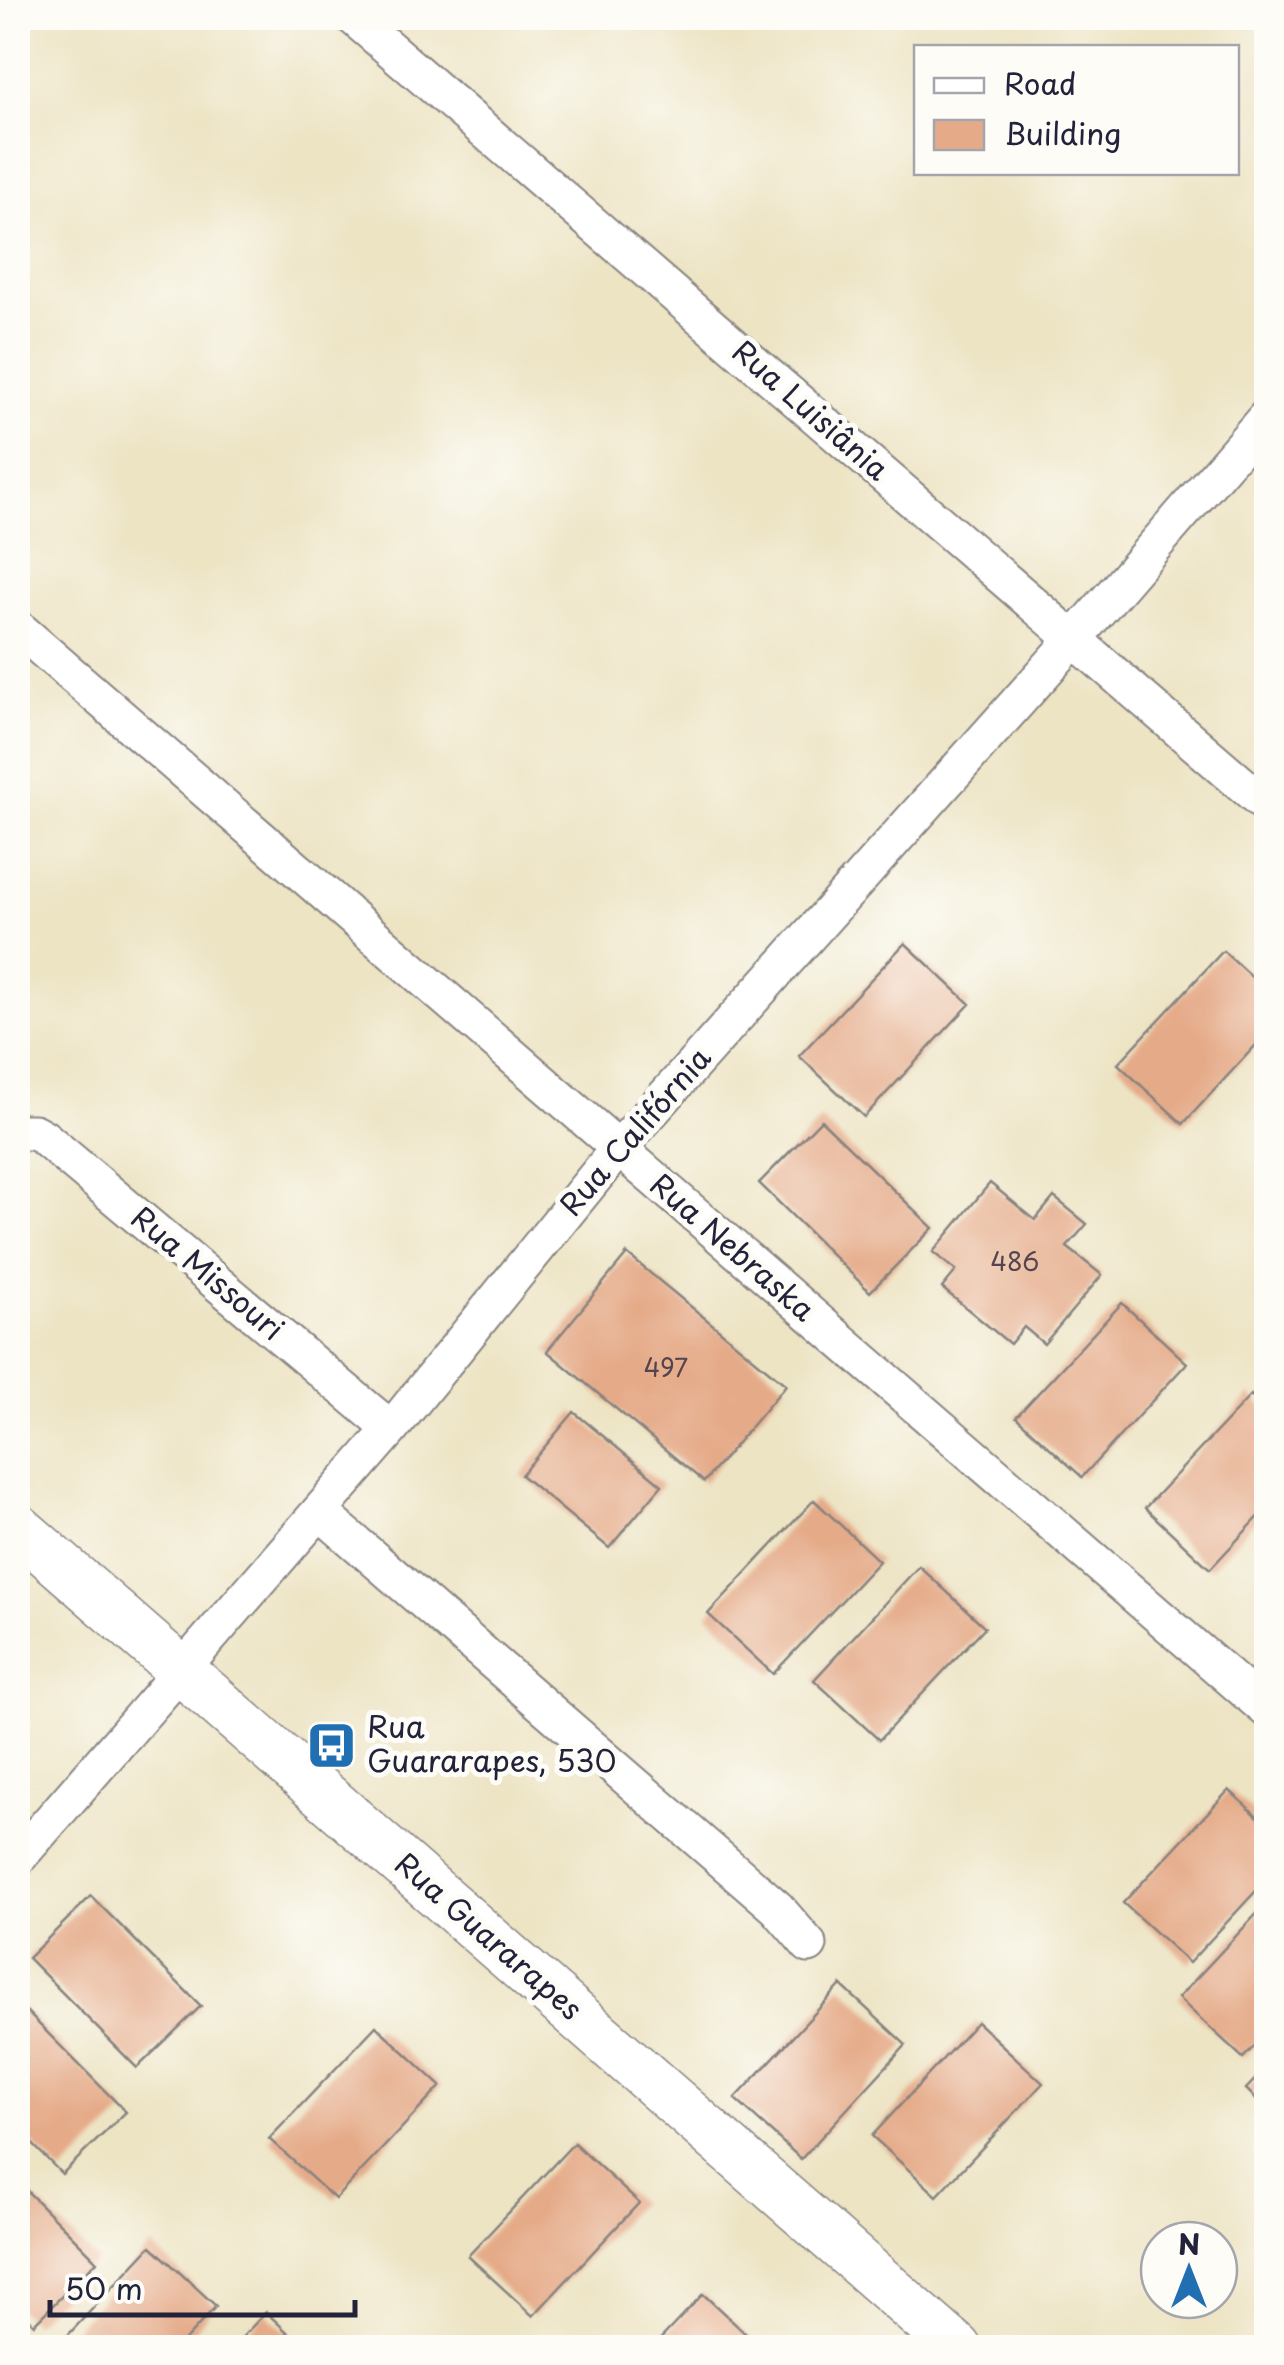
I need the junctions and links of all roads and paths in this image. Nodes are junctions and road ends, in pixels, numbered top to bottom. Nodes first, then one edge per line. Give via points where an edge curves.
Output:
1 (354, 18) edge
2 (1266, 417) edge
3 (18, 628) edge
4 (1074, 639) junction
5 (1266, 805) edge
6 (18, 1132) edge
7 (618, 1150) junction
8 (391, 1429) junction
9 (320, 1512) junction
10 (18, 1528) edge
11 (181, 1669) junction
12 (1266, 1709) edge
13 (18, 1858) edge
14 (810, 1945) dead end
15 (958, 2348) edge

1 - 4 street, Rua Luisiânia
2 - 4 street, Rua Califórnia
3 - 7 street, Rua Nebraska
4 - 5 street, Rua Luisiânia
4 - 7 street, Rua Califórnia
6 - 8 street, Rua Missouri via 43,1137
7 - 8 street, Rua Califórnia
7 - 12 street, Rua Nebraska
8 - 9 street, Rua Califórnia
9 - 11 street, Rua Califórnia
9 - 14 street via 777,1908
10 - 11 street, Rua Guararapes
11 - 13 street, Rua Califórnia
11 - 15 street, Rua Guararapes

